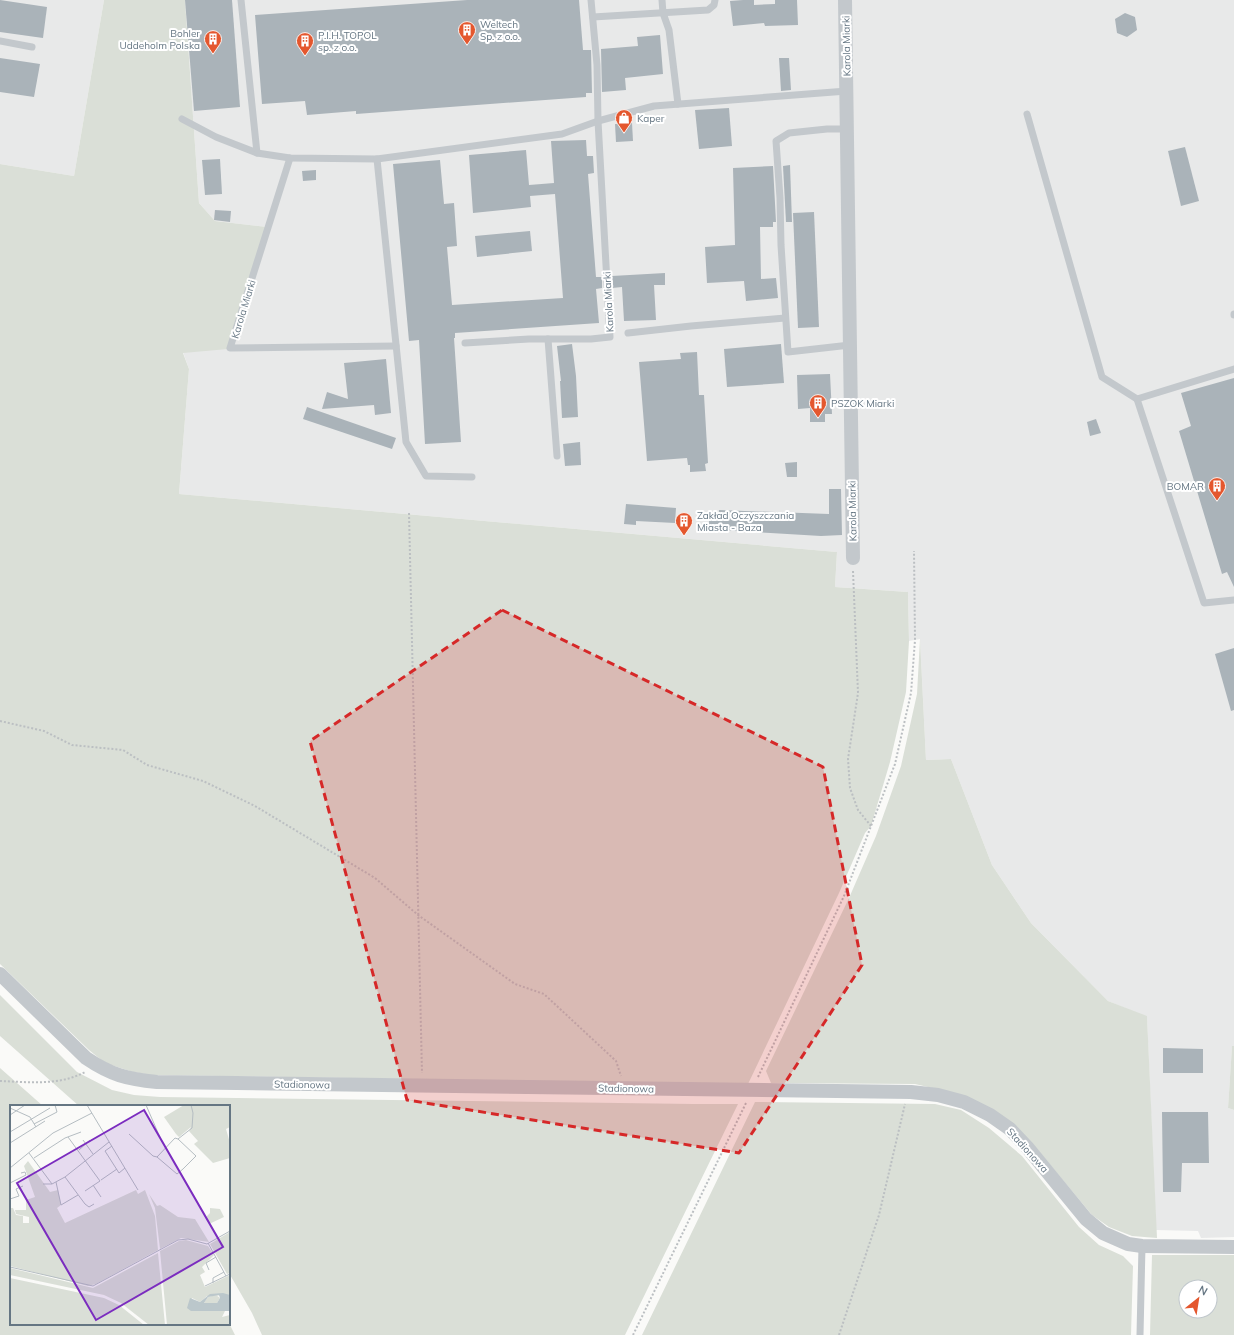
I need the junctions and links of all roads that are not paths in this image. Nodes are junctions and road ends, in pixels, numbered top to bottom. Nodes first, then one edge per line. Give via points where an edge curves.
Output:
1 (241, 0) edge
2 (591, 0) edge
3 (662, 0) edge
4 (715, 0) edge
5 (845, 0) edge
6 (663, 12) junction
7 (593, 17) junction
8 (0, 41) edge
9 (32, 48) dead end
10 (847, 91) junction
11 (678, 104) junction
12 (1027, 114) dead end
13 (182, 119) dead end
14 (598, 122) junction
15 (848, 129) junction
16 (257, 153) junction
17 (290, 158) junction
18 (377, 159) junction
19 (785, 318) junction
20 (628, 333) dead end
21 (548, 339) junction
22 (465, 343) dead end
23 (850, 345) junction
24 (396, 346) junction
25 (1234, 369) edge
26 (1137, 399) junction
27 (557, 456) dead end
28 (472, 477) dead end
29 (853, 558) road end
30 (1234, 600) edge
31 (0, 974) edge
32 (1142, 1246) junction
33 (1234, 1247) edge
34 (1140, 1335) edge

1 - 16 lane
2 - 7 lane, Karola Miarki
3 - 6 lane
4 - 6 lane via 714,5 708,10
5 - 10 street, Karola Miarki
6 - 7 lane
6 - 11 lane via 669,30
7 - 14 lane, Karola Miarki
8 - 9 lane
10 - 11 lane
10 - 15 street, Karola Miarki
11 - 14 lane via 654,106
12 - 26 lane via 1102,377
13 - 16 lane
14 - 18 lane via 562,134
14 - 21 lane, Karola Miarki via 610,337
15 - 19 lane via 789,133 776,141
15 - 23 street, Karola Miarki
16 - 17 lane
17 - 18 lane
17 - 24 lane, Karola Miarki via 230,348
18 - 24 lane
19 - 20 lane, Karola Miarki
19 - 23 lane via 788,352
21 - 22 lane, Karola Miarki
21 - 27 lane
23 - 29 street, Karola Miarki
24 - 28 lane via 406,442 426,476
25 - 26 lane
26 - 30 lane via 1204,603
31 - 32 street, Stadionowa via 86,1058 119,1076 135,1080 752,1089 911,1092 938,1095 964,1102 1010,1129 1086,1219 1103,1233 1128,1244
32 - 33 street, Stadionowa
32 - 34 lane

